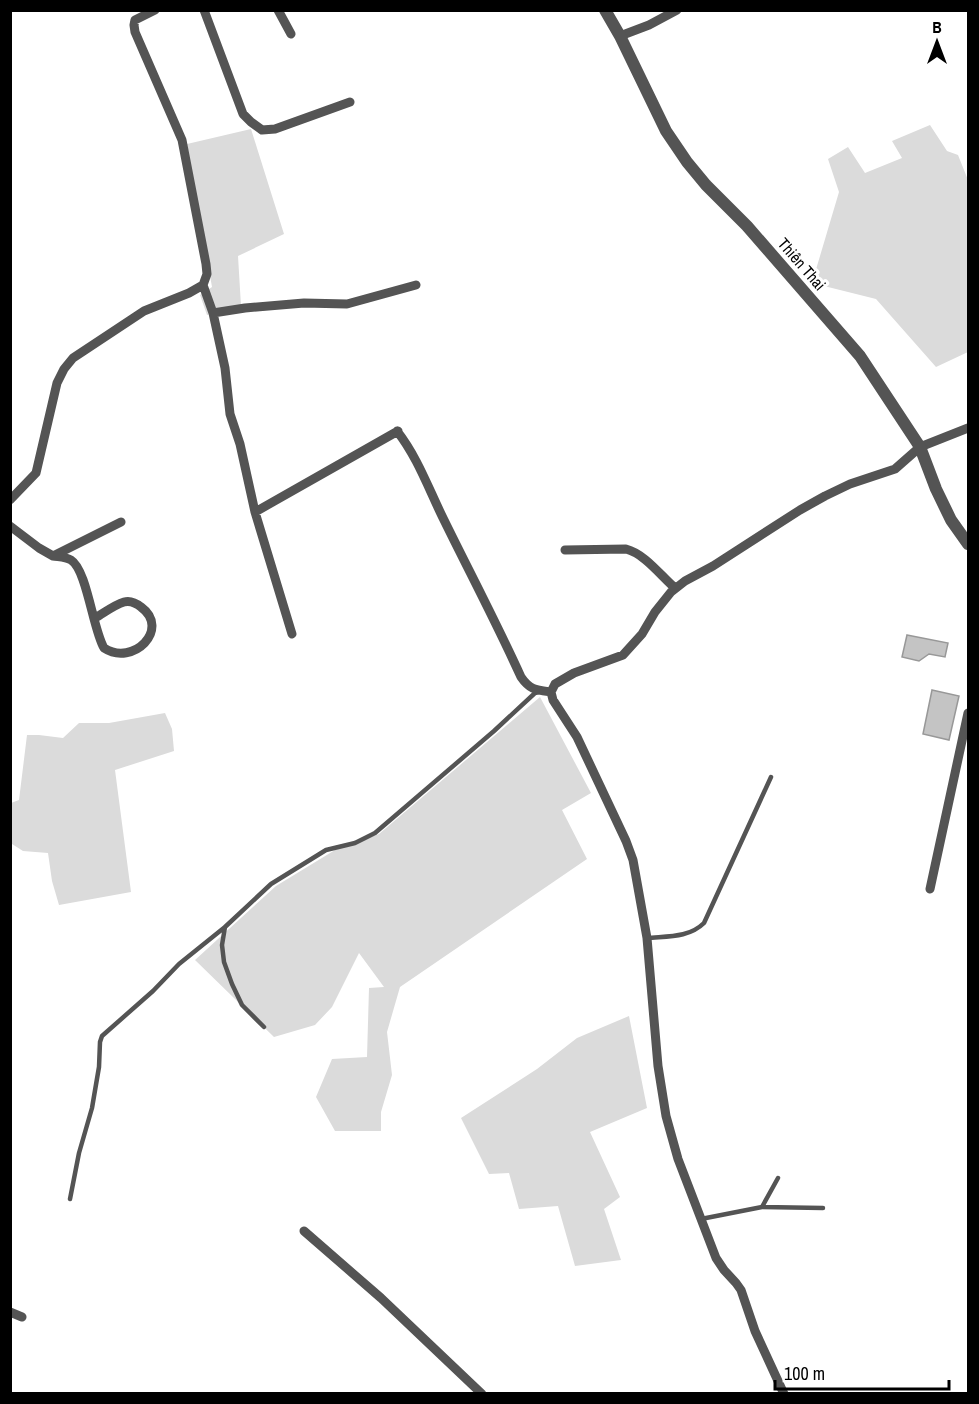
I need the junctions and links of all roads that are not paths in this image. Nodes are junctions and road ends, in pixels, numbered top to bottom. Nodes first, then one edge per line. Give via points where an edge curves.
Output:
1 (155, 10) edge
2 (204, 10) edge
3 (278, 10) edge
4 (605, 10) edge
5 (677, 10) edge
6 (291, 34) dead end
7 (620, 36) junction
8 (350, 102) dead end
9 (202, 285) junction
10 (416, 285) dead end
11 (213, 313) junction
12 (969, 429) edge
13 (920, 447) junction
14 (10, 500) edge
15 (255, 512) junction
16 (121, 522) dead end
17 (10, 526) edge
18 (969, 544) edge
19 (565, 550) dead end
20 (53, 556) junction
21 (675, 588) junction
22 (95, 618) junction
23 (292, 634) dead end
24 (546, 691) junction
25 (969, 713) edge
26 (771, 777) dead end
27 (930, 889) dead end
28 (225, 927) junction
29 (647, 938) junction
30 (264, 1027) dead end
31 (778, 1178) dead end
32 (70, 1199) dead end
33 (762, 1207) junction
34 (823, 1208) dead end
35 (701, 1219) junction
36 (304, 1231) dead end
37 (10, 1312) edge
38 (22, 1317) dead end
39 (482, 1394) edge
40 (784, 1394) edge

1 - 9 street via 135,20 135,32 182,140 206,264
2 - 8 street via 243,114 262,130
3 - 6 street
4 - 7 street, Thiên Thai
5 - 7 street
7 - 13 street, Thiên Thai via 666,131 687,162 860,356
9 - 11 street
9 - 14 street via 144,311 73,358 57,383 36,473
10 - 11 street via 347,304 292,304
11 - 15 street via 230,414
12 - 13 street
13 - 18 street, Thiên Thai via 951,520
13 - 21 street via 895,469 825,496
15 - 23 street
15 - 24 street via 398,431 424,476 521,677 527,685
16 - 20 street
17 - 20 street
19 - 21 street via 633,551
20 - 22 street via 70,559 78,567
21 - 24 street via 623,655 574,673
22 - 22 street via 130,601 148,613 150,635 143,645 128,653 109,651 101,642
24 - 28 lane via 535,693 375,833 326,850 271,884
24 - 29 street via 577,736 626,841
25 - 27 street
26 - 29 lane via 704,923 686,934
28 - 30 lane via 224,962 232,984 242,1005
28 - 32 lane via 102,1036 92,1108
29 - 35 street via 666,1116
31 - 33 lane
33 - 34 lane
33 - 35 lane
35 - 40 street via 716,1258 741,1290
36 - 39 street
37 - 38 street

